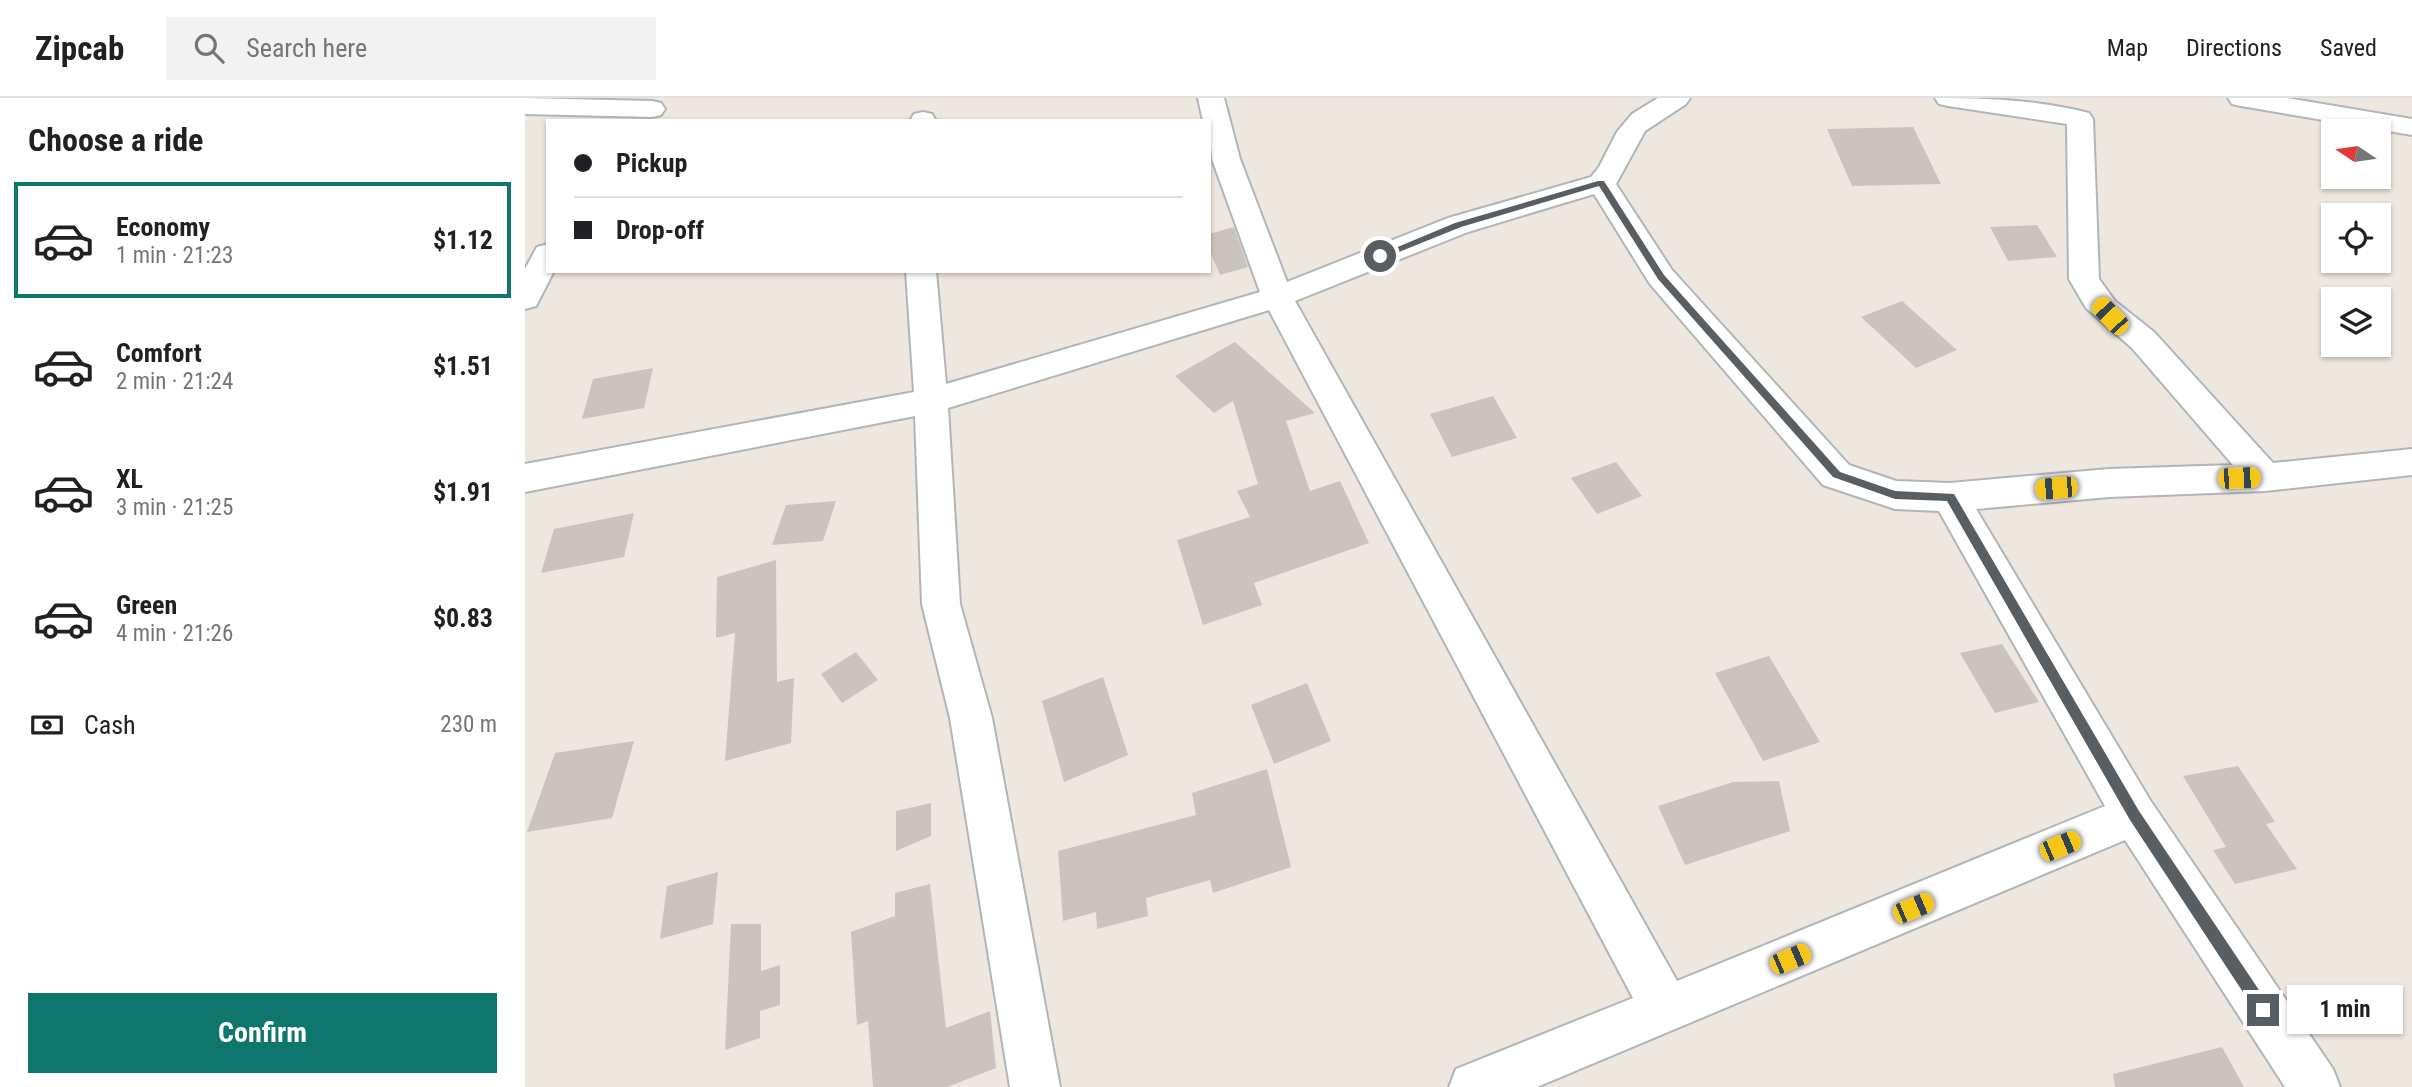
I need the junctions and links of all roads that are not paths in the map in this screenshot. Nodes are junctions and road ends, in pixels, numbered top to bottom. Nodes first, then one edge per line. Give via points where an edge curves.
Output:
1 (1211, 98) edge
2 (1677, 98) edge
3 (1948, 98) edge
4 (2241, 98) edge
5 (525, 106) edge
6 (652, 109) edge
7 (2085, 109) edge
8 (2412, 127) edge
9 (1601, 183) junction
10 (546, 258) edge
11 (921, 273) edge
12 (1277, 298) junction
13 (525, 299) edge
14 (931, 401) junction
15 (2412, 462) edge
16 (2265, 477) junction
17 (525, 478) edge
18 (1950, 497) junction
19 (2134, 815) junction
20 (1666, 1010) junction
21 (1035, 1087) edge
22 (1474, 1087) edge
23 (2315, 1087) edge

1 - 12 street via 1226,159
2 - 9 street via 1640,120 1626,138 1613,171
3 - 7 street via 2053,112
4 - 8 street
5 - 6 street
7 - 16 street via 2084,279 2092,296 2110,316 2140,337
9 - 12 street via 1458,225
9 - 18 street via 1661,277 1836,475 1895,495
10 - 13 street
11 - 14 street
12 - 14 street
12 - 20 street
14 - 17 street
14 - 21 street via 941,604 971,718
15 - 16 street
16 - 18 street via 2109,483
18 - 19 street
19 - 20 street
19 - 23 street
20 - 22 street

